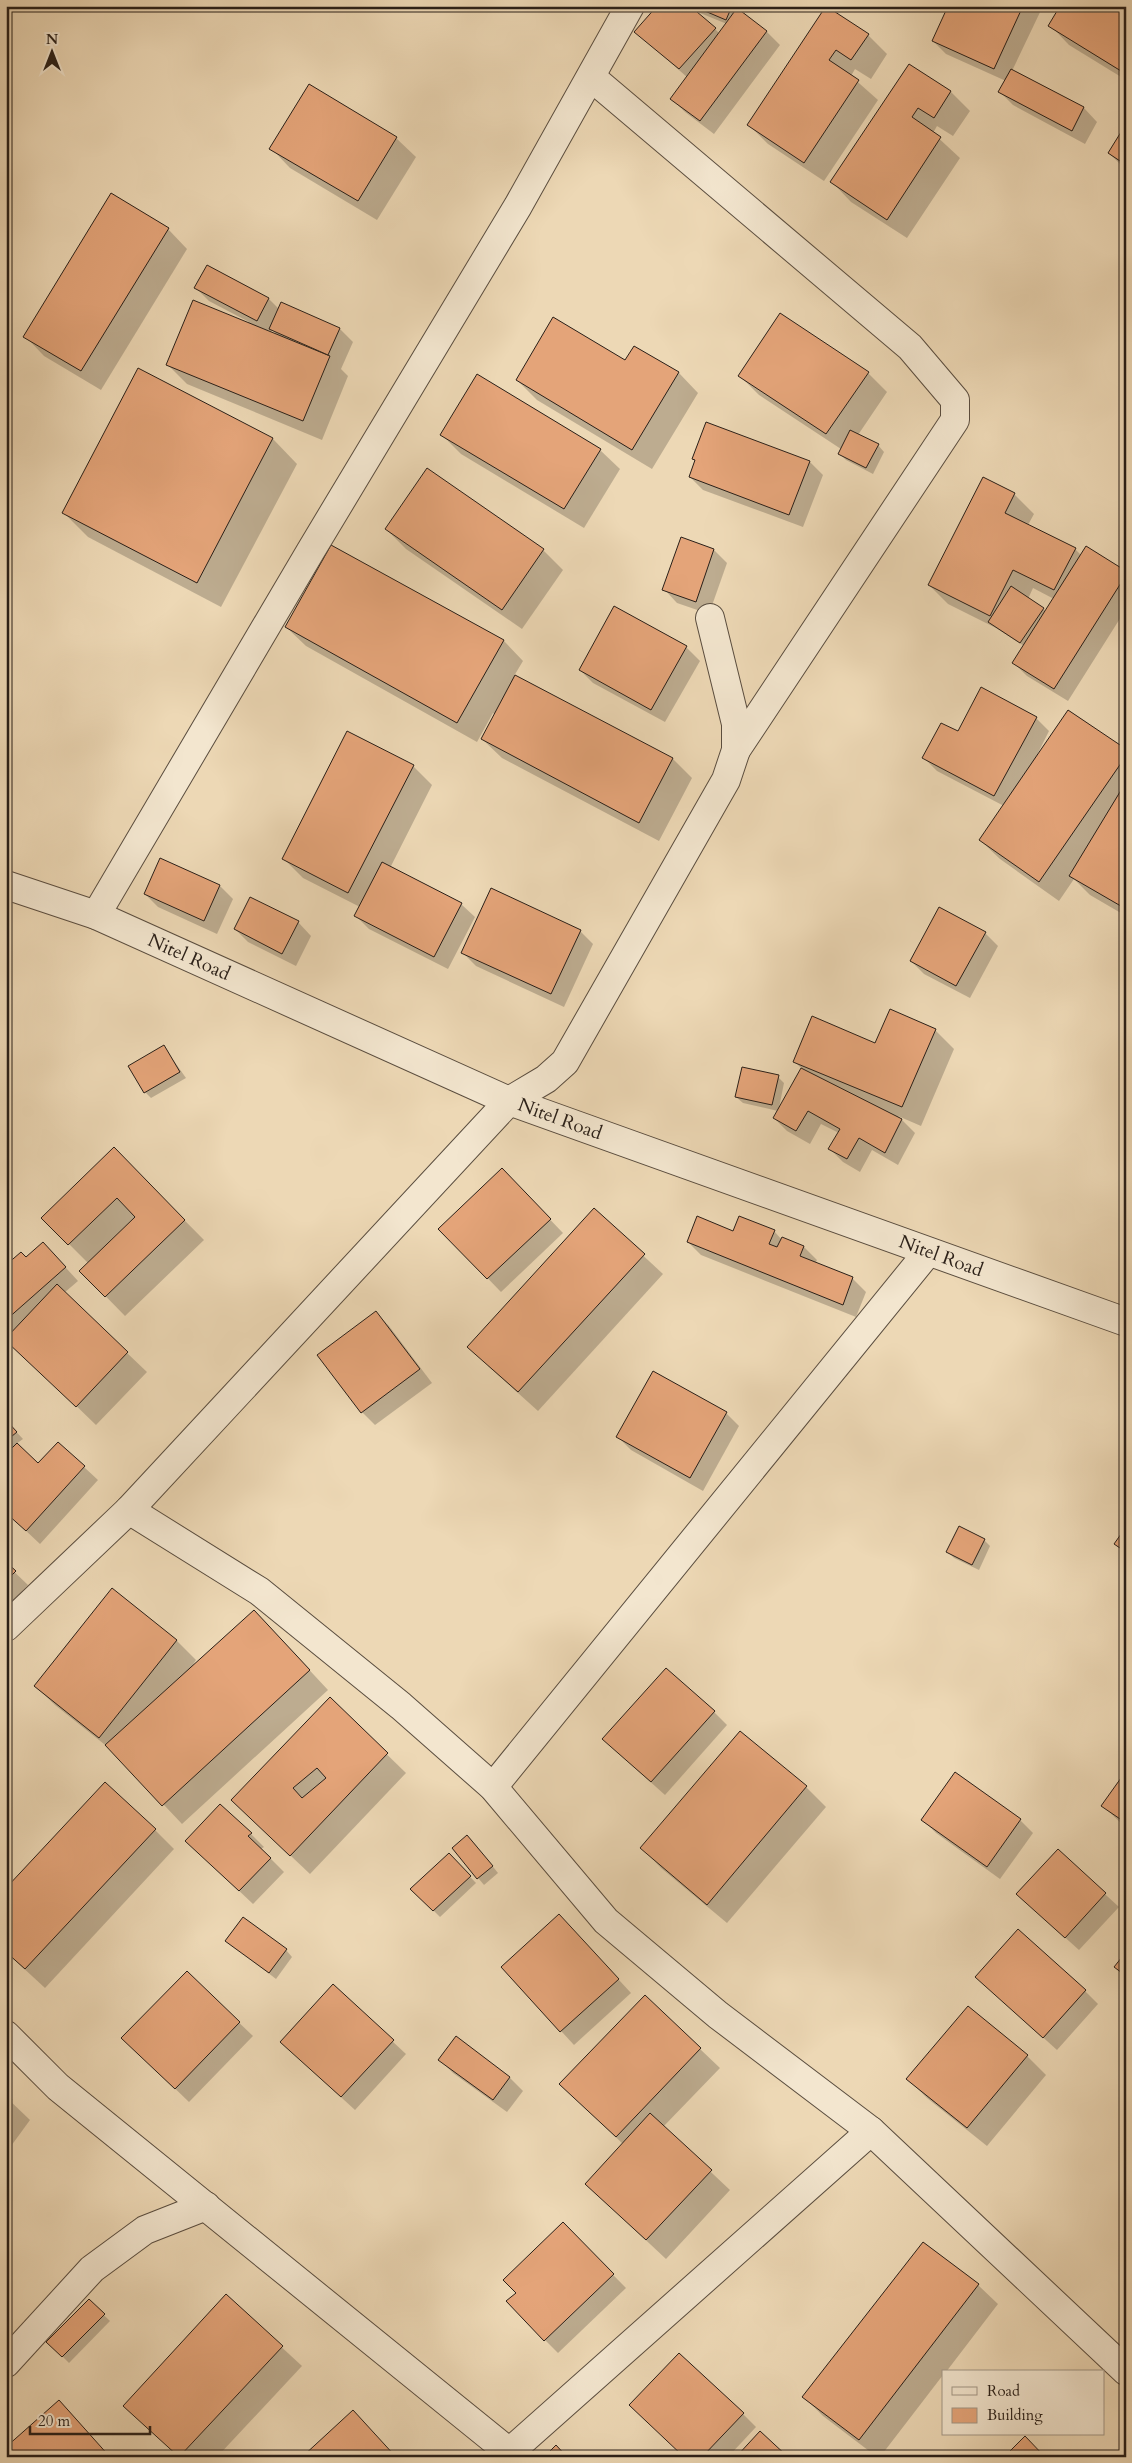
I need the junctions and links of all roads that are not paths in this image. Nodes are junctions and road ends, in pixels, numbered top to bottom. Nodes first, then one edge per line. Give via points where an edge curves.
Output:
1 (630, 6) edge
2 (591, 77) junction
3 (710, 618) dead end
4 (736, 750) junction
5 (6, 885) edge
6 (96, 915) junction
7 (509, 1101) junction
8 (928, 1252) junction
9 (1126, 1322) edge
10 (129, 1510) junction
11 (6, 1626) edge
12 (493, 1787) junction
13 (6, 2035) edge
14 (871, 2131) junction
15 (206, 2206) junction
16 (6, 2363) edge
17 (1126, 2371) edge
18 (507, 2454) edge

1 - 2 street
2 - 4 street via 910,347 955,400 955,420
2 - 6 street via 518,206
3 - 4 street via 736,724
4 - 7 street via 726,780 565,1062 546,1079
5 - 6 street, Nitel Road
6 - 7 street, Nitel Road
7 - 8 street, Nitel Road
7 - 10 street
8 - 9 street, Nitel Road
8 - 12 street
10 - 11 street
10 - 12 street via 259,1591
12 - 14 street via 606,1921 718,2015
13 - 15 street via 58,2087
14 - 17 street
14 - 18 street
15 - 16 street via 145,2230 92,2269
15 - 18 street

